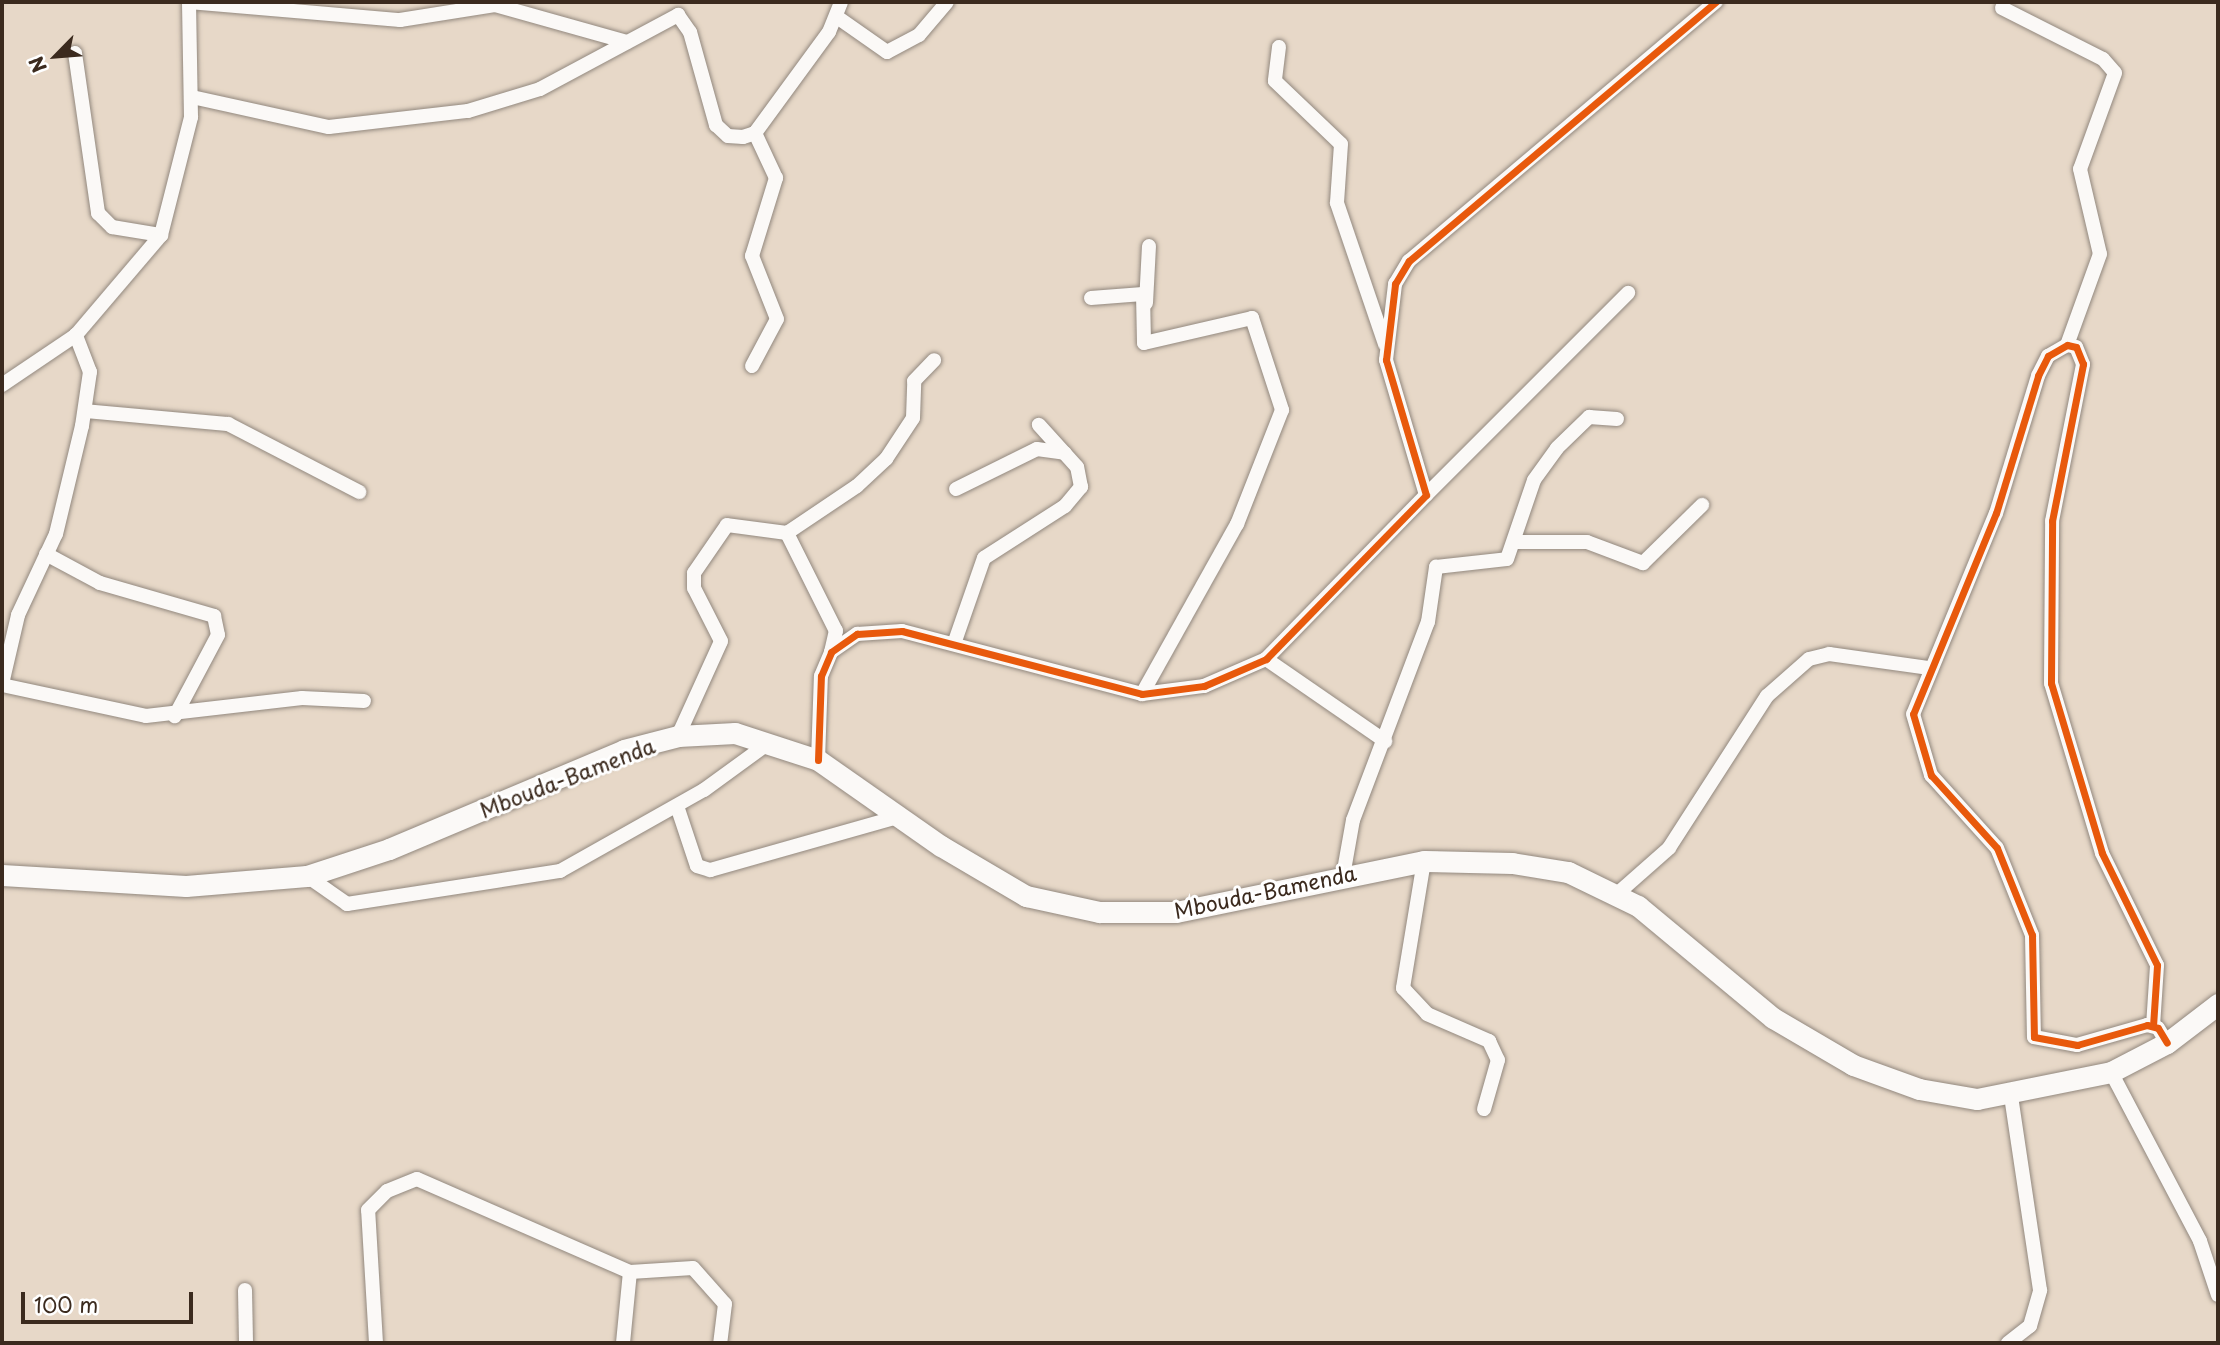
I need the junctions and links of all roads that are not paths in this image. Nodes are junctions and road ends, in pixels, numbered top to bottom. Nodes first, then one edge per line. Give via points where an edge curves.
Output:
1 (189, 2) edge
2 (841, 2) edge
3 (947, 2) edge
4 (1714, 2) edge
5 (2003, 8) dead end
6 (837, 17) junction
7 (627, 41) junction
8 (1279, 47) dead end
9 (75, 53) dead end
10 (192, 97) junction
11 (755, 133) junction
12 (161, 235) junction
13 (1149, 246) dead end
14 (1628, 293) dead end
15 (1091, 298) dead end
16 (76, 335) junction
17 (1144, 343) junction
18 (1385, 345) junction
19 (2067, 345) junction
20 (934, 360) dead end
21 (752, 366) dead end
22 (2, 384) edge
23 (85, 411) junction
24 (1618, 419) dead end
25 (1039, 425) dead end
26 (1065, 453) junction
27 (956, 489) dead end
28 (359, 492) dead end
29 (1426, 495) junction
30 (1702, 505) dead end
31 (787, 533) junction
32 (1515, 542) junction
33 (46, 555) junction
34 (954, 645) junction
35 (831, 652) junction
36 (1266, 659) junction
37 (1928, 668) junction
38 (2, 684) edge
39 (1142, 694) junction
40 (364, 701) dead end
41 (175, 716) junction
42 (678, 736) junction
43 (1385, 741) junction
44 (767, 744) junction
45 (818, 760) junction
46 (677, 806) junction
47 (901, 816) junction
48 (1424, 861) junction
49 (2, 875) edge
50 (307, 876) junction
51 (1343, 876) junction
52 (1618, 893) junction
53 (2218, 1004) edge
54 (2153, 1026) junction
55 (2167, 1043) junction
56 (2111, 1072) junction
57 (2011, 1095) junction
58 (1485, 1109) dead end
59 (630, 1272) junction
60 (245, 1290) dead end
61 (2218, 1294) edge
62 (246, 1343) edge
63 (376, 1343) edge
64 (622, 1343) edge
65 (720, 1343) edge
66 (2008, 1343) edge

1 - 7 street via 400,20 495,5
1 - 10 street
2 - 6 street
3 - 6 street via 919,35 887,52
4 - 18 street via 1432,236 1395,284
5 - 19 street via 2103,59 2115,73 2080,169 2100,254
6 - 11 street
7 - 10 street via 504,103 372,125 290,122
7 - 11 street via 678,15 691,32 716,125 728,136
8 - 18 street via 1275,81 1341,144 1337,203
9 - 12 street via 98,213 112,227
10 - 12 street via 179,179
11 - 21 street via 776,178 752,256 777,319
12 - 16 street
13 - 17 street
14 - 29 street
15 - 17 street via 1143,294
16 - 22 street
16 - 23 street via 90,372
17 - 39 street via 1252,318 1282,410 1237,524
18 - 29 street via 1387,370
19 - 37 street via 2049,356 2038,376 1996,513
19 - 54 street via 2076,347 2083,364 2052,521 2051,683 2102,853 2157,965
20 - 31 street via 914,381 913,418 886,458 857,486
23 - 28 street via 228,424
23 - 33 street
24 - 32 street via 1589,417 1557,448 1520,511
25 - 26 street
26 - 27 street via 1037,449
26 - 34 street via 1077,467 1081,487 1065,506 984,558
29 - 36 street
30 - 32 street via 1643,563 1587,542
31 - 35 street via 836,631
31 - 42 street via 727,525 694,573 694,588 720,641
32 - 43 street via 1498,564 1436,567 1428,622
33 - 38 street via 18,615
33 - 41 street via 100,583 214,616 218,635
34 - 35 street via 879,629 857,634
34 - 39 street
35 - 45 street via 821,676
36 - 39 street via 1204,686
36 - 43 street
37 - 52 street via 1829,654 1809,659 1767,696 1669,848
37 - 54 street via 1913,713 1924,758 1997,848 2010,875 2036,959 2034,1037 2077,1045
38 - 41 street
40 - 41 street via 302,698
42 - 44 highway, Mbouda-Bamenda via 735,733
42 - 50 highway, Mbouda-Bamenda via 624,750 389,849
43 - 51 street via 1353,820
44 - 45 highway, Mbouda-Bamenda
44 - 46 street
45 - 47 highway, Mbouda-Bamenda
46 - 47 street via 697,866 710,870
46 - 50 street via 583,861 537,878 347,904
47 - 51 highway, Mbouda-Bamenda via 1026,896 1100,912 1176,912
48 - 51 highway, Mbouda-Bamenda
48 - 52 highway, Mbouda-Bamenda via 1512,863 1568,872
48 - 58 street via 1403,988 1427,1014 1489,1041 1498,1060
49 - 50 highway, Mbouda-Bamenda via 186,886
52 - 57 highway, Mbouda-Bamenda via 1773,1018 1853,1065 1919,1089 1977,1099
53 - 55 highway, Mbouda-Bamenda
54 - 55 street
55 - 56 highway, Mbouda-Bamenda
56 - 57 highway, Mbouda-Bamenda
56 - 61 street via 2200,1241
57 - 66 street via 2040,1290 2030,1326
59 - 63 street via 417,1179 387,1191 368,1210
59 - 64 street
59 - 65 street via 693,1268 725,1304
60 - 62 street

